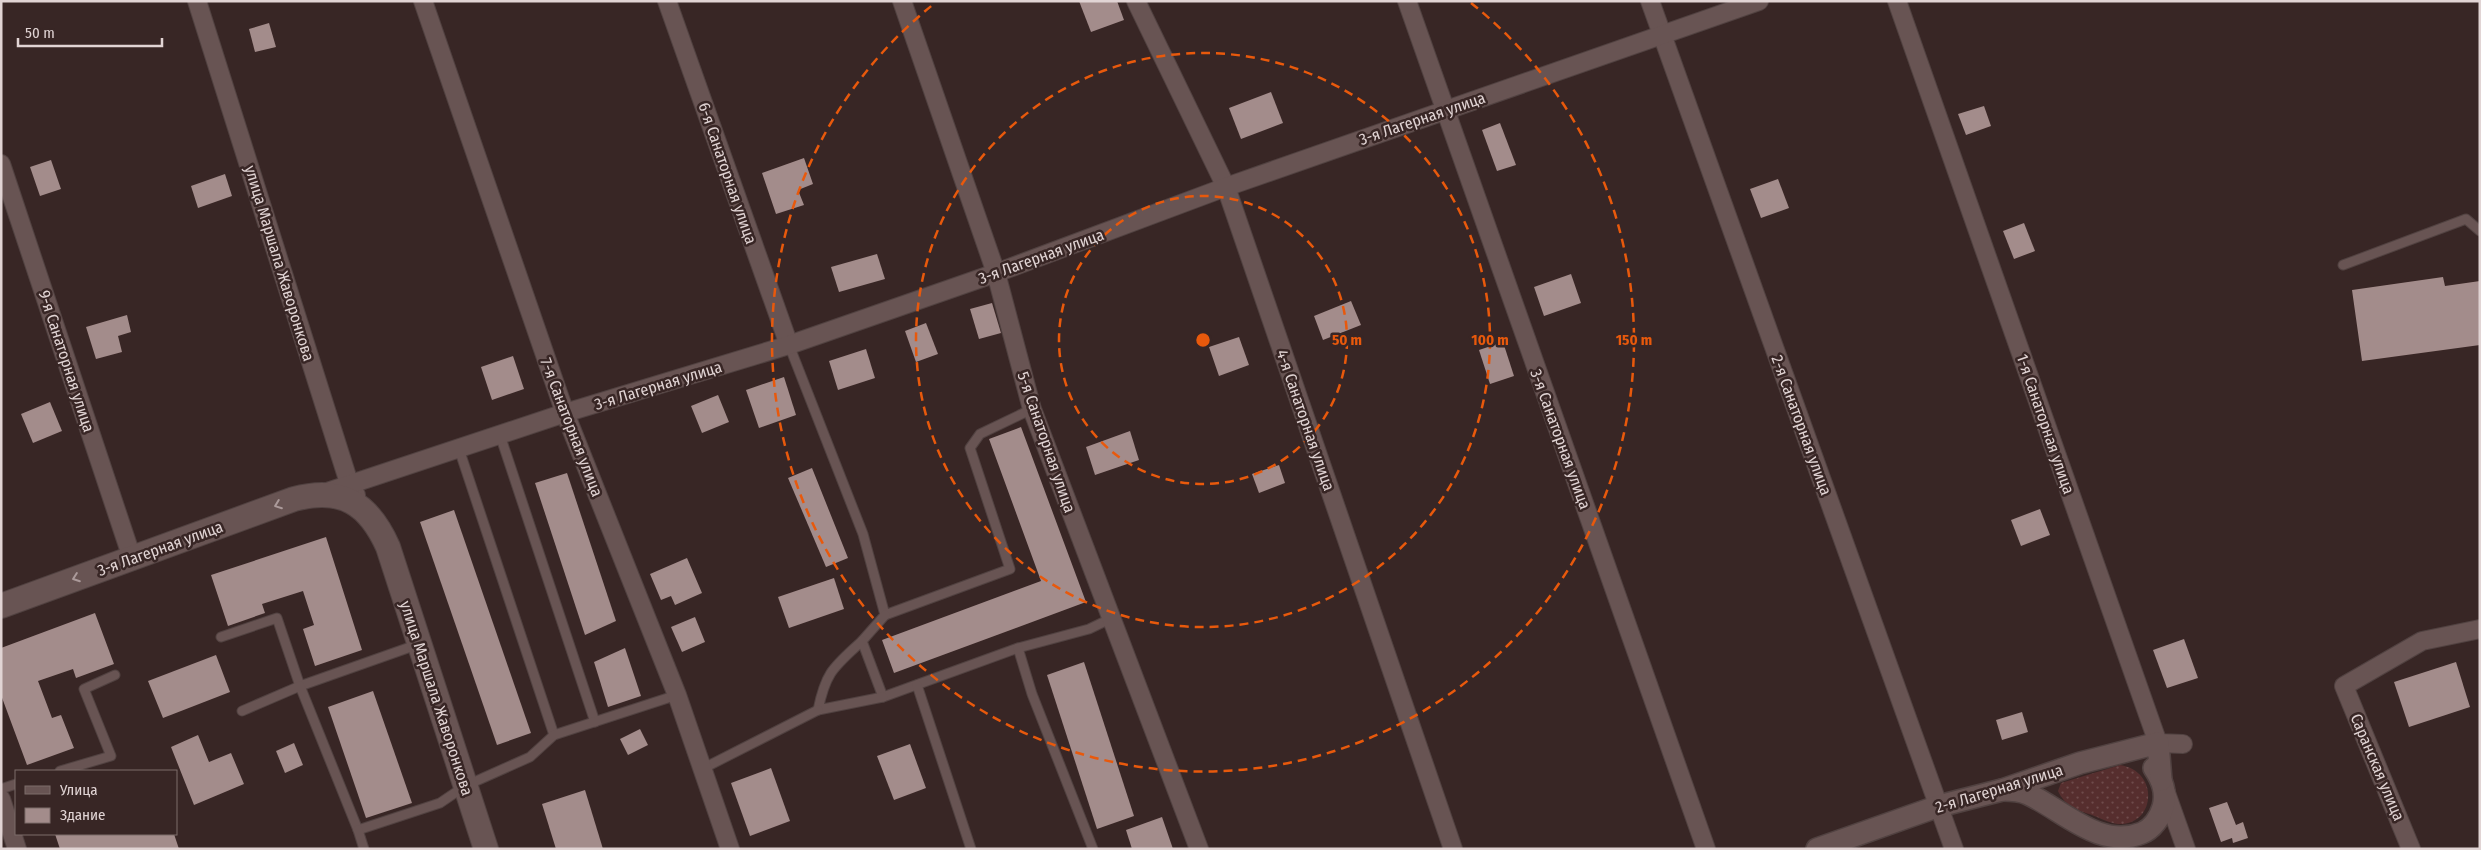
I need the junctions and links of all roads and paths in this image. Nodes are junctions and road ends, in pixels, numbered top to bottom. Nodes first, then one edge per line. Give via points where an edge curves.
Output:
1 (197, 1) edge
2 (423, 1) edge
3 (667, 1) edge
4 (902, 1) edge
5 (1136, 1) edge
6 (1407, 1) edge
7 (1650, 1) edge
8 (1759, 1) edge
9 (1896, 1) edge
10 (1661, 34) junction
11 (1444, 110) junction
12 (1, 164) edge
13 (1226, 187) junction
14 (2480, 232) edge
15 (2344, 265) dead end
16 (996, 273) junction
17 (789, 345) junction
18 (1032, 408) junction
19 (565, 413) junction
20 (500, 435) junction
21 (459, 449) junction
22 (350, 486) junction
23 (318, 494) junction
24 (374, 520) junction
25 (388, 547) joint
26 (132, 558) junction
27 (1, 606) edge
28 (885, 615) junction
29 (1112, 618) junction
30 (2480, 629) edge
31 (221, 637) dead end
32 (862, 641) junction
33 (419, 644) junction
34 (1018, 648) junction
35 (115, 675) dead end
36 (917, 685) junction
37 (300, 686) junction
38 (677, 695) junction
39 (883, 697) junction
40 (818, 710) junction
41 (242, 711) dead end
42 (595, 722) junction
43 (554, 735) junction
44 (2158, 743) junction
45 (2183, 744) dead end
46 (2114, 754) junction
47 (702, 768) junction
48 (63, 770) edge
49 (2161, 780) junction
50 (15, 784) edge
51 (465, 786) junction
52 (1, 789) edge
53 (2002, 790) junction
54 (1, 799) edge
55 (1939, 806) junction
56 (358, 830) junction
57 (17, 849) edge
58 (364, 849) edge
59 (486, 849) edge
60 (730, 849) edge
61 (971, 849) edge
62 (1093, 849) edge
63 (1199, 849) edge
64 (1453, 849) edge
65 (1706, 849) edge
66 (1817, 849) edge
67 (1954, 849) edge
68 (2186, 849) edge
69 (2412, 849) edge

1 - 22 street, улица Маршала Жаворонкова
2 - 19 street, 7-я Санаторная улица
3 - 17 street, 6-я Санаторная улица
4 - 16 street, 5-я Санаторная улица
5 - 13 street, 4-я Санаторная улица
6 - 11 street, 3-я Санаторная улица
7 - 10 street, 2-я Санаторная улица
8 - 10 street, 3-я Лагерная улица
9 - 44 street, 1-я Санаторная улица
10 - 11 street, 3-я Лагерная улица
10 - 55 street, 2-я Санаторная улица
11 - 13 street, 3-я Лагерная улица
11 - 65 street, 3-я Санаторная улица
12 - 26 street, 9-я Санаторная улица
13 - 16 street, 3-я Лагерная улица
13 - 64 street, 4-я Санаторная улица
14 - 15 lane via 2466,219
16 - 17 street, 3-я Лагерная улица
16 - 18 street, 5-я Санаторная улица
17 - 19 street, 3-я Лагерная улица
17 - 28 lane via 863,534
18 - 28 lane via 980,434 970,448 1010,569
18 - 29 street, 5-я Санаторная улица
19 - 20 street, 3-я Лагерная улица
19 - 38 street, 7-я Санаторная улица
20 - 21 street, 3-я Лагерная улица
20 - 42 lane
21 - 22 street, 3-я Лагерная улица
21 - 43 lane
22 - 23 street, 3-я Лагерная улица
22 - 24 street, улица Маршала Жаворонкова
23 - 24 main road, 3-я Лагерная улица via 349,500
23 -> 26 main road, 3-я Лагерная улица via 294,499
24 - 25 main road, 3-я Лагерная улица
25 - 33 main road, улица Маршала Жаворонкова
26 -> 27 main road, 3-я Лагерная улица
28 - 32 lane
29 - 34 lane via 1089,629
29 - 63 street, 5-я Санаторная улица
30 - 69 street, Саранская улица via 2422,641 2344,686
31 - 37 lane via 277,618
32 - 39 lane
32 - 40 lane via 831,672 824,684
33 - 37 lane
33 - 51 main road, улица Маршала Жаворонкова
34 - 36 lane
34 - 62 lane via 1032,694
35 - 48 lane via 84,689 111,756
36 - 39 lane
36 - 61 lane
37 - 41 lane
37 - 56 lane
38 - 42 lane
38 - 47 street, 7-я Санаторная улица
39 - 40 lane
40 - 47 lane
42 - 43 lane
43 - 51 lane via 530,757
44 - 45 street, 2-я Лагерная улица
44 - 46 street, 2-я Лагерная улица
44 - 49 street, 1-я Санаторная улица
46 - 49 street via 2129,754 2142,759 2154,768
46 - 53 street, 2-я Лагерная улица
47 - 60 street, 7-я Санаторная улица
49 - 53 street via 2165,794 2163,808 2156,821 2135,837 2123,839 2098,834 2067,820 2028,794
49 - 68 street, 1-я Санаторная улица
50 - 52 lane
51 - 56 lane via 440,803
51 - 59 main road, улица Маршала Жаворонкова
53 - 55 street, 2-я Лагерная улица
54 - 57 street
55 - 66 street, 2-я Лагерная улица
55 - 67 street, 2-я Санаторная улица
56 - 58 lane

